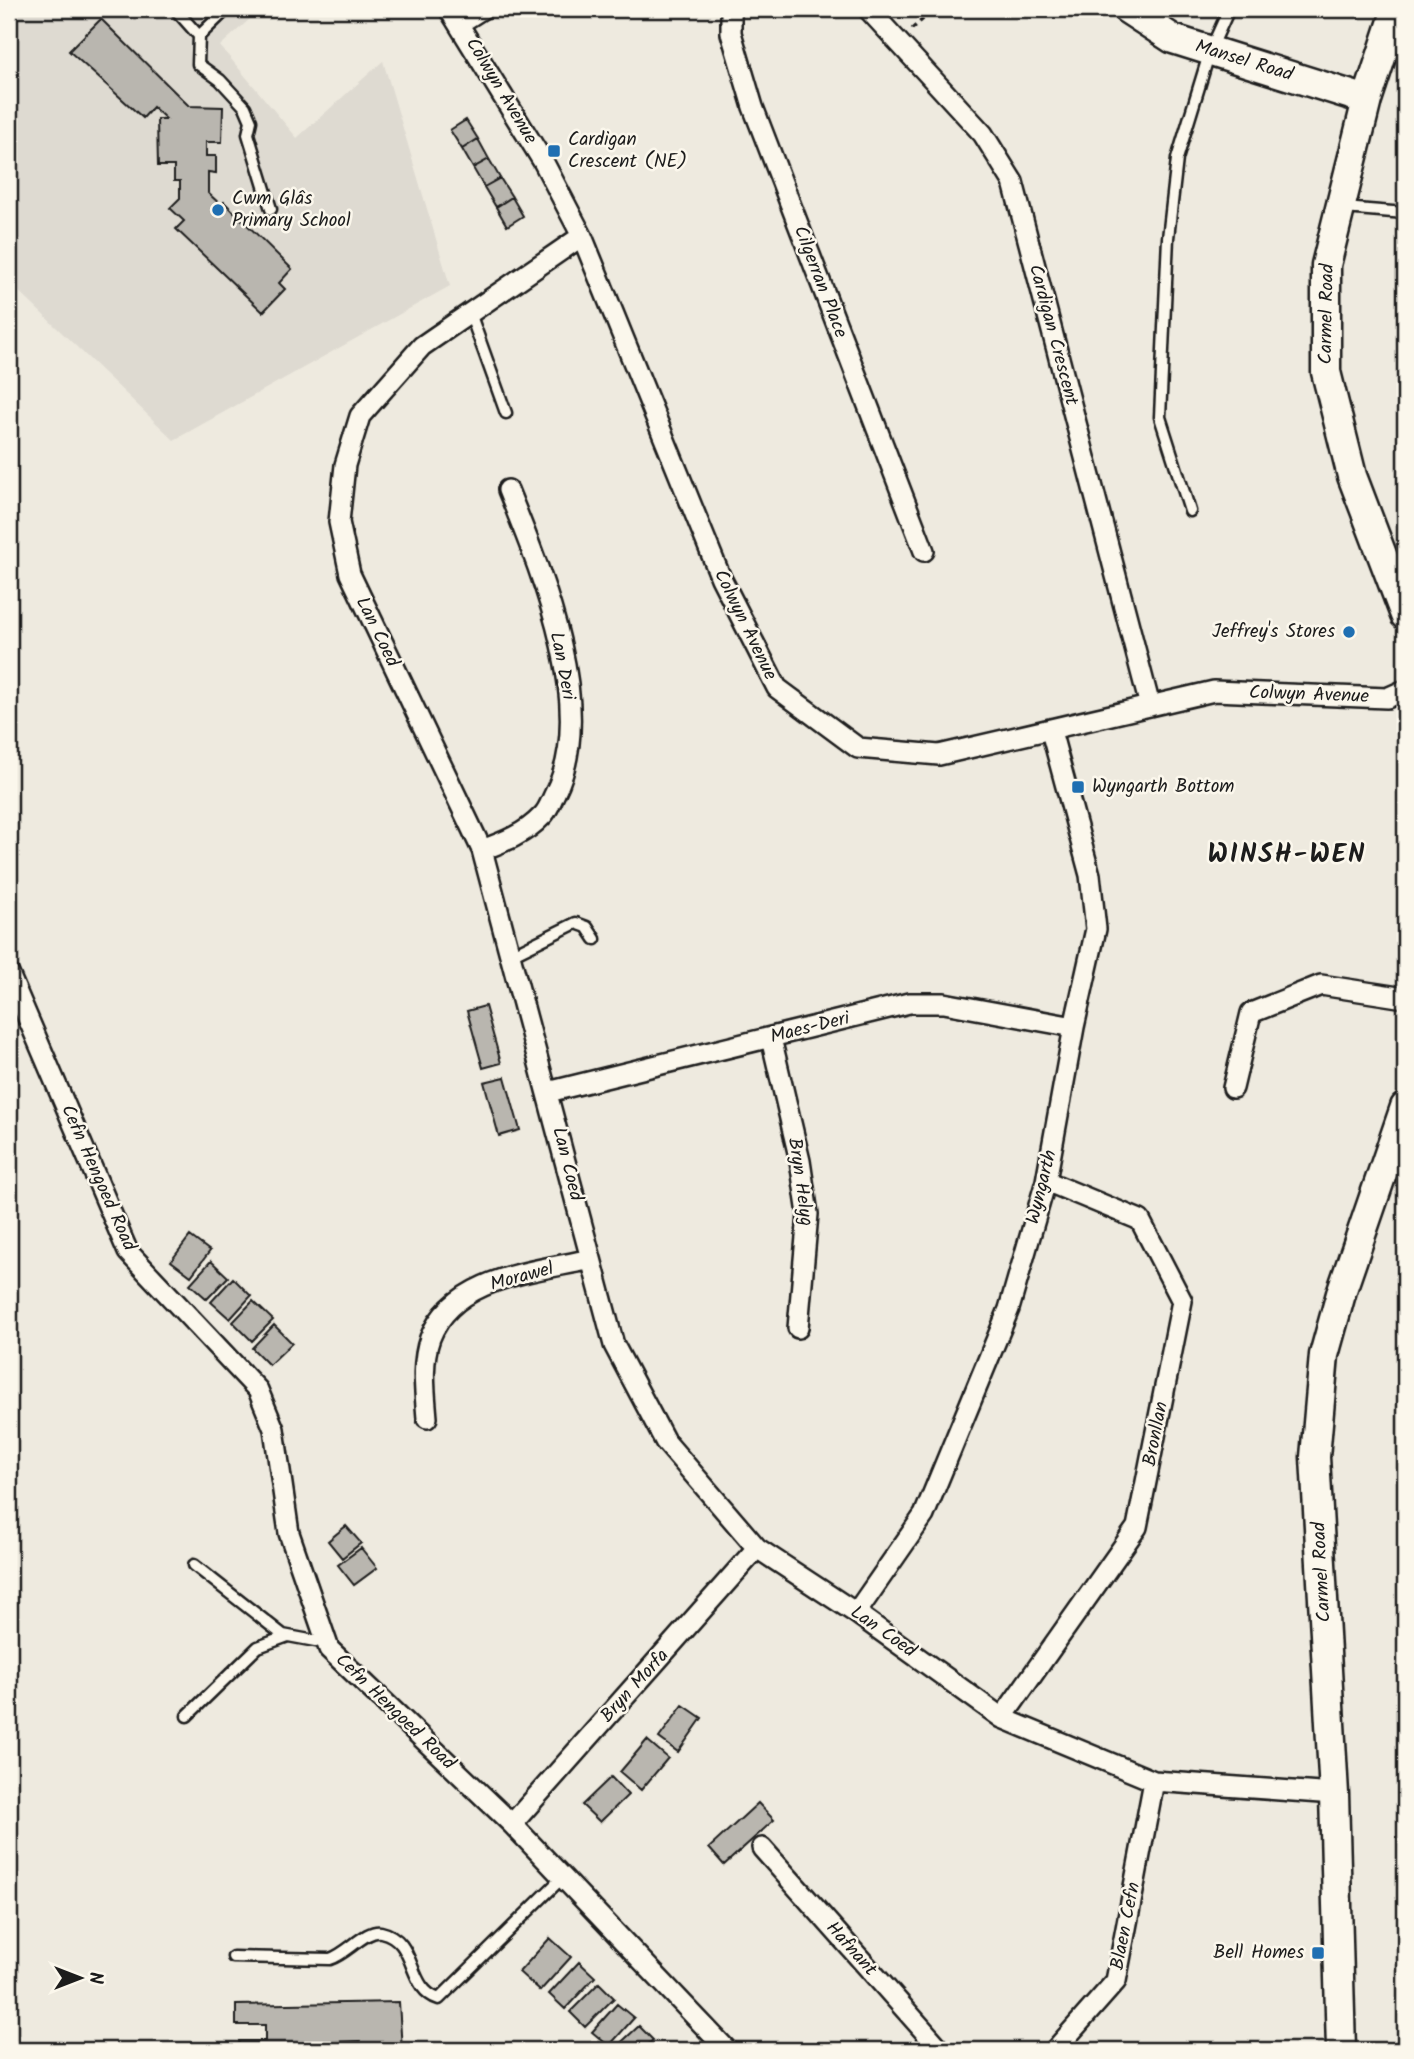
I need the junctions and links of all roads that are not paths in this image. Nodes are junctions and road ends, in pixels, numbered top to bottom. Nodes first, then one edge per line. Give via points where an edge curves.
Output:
1 (175, 9) edge
2 (227, 9) edge
3 (482, 9) edge
4 (732, 9) edge
5 (868, 9) edge
6 (1127, 9) edge
7 (1229, 9) edge
8 (1397, 9) edge
9 (454, 16) edge
10 (199, 36) junction
11 (1210, 51) junction
12 (1367, 100) junction
13 (1340, 207) junction
14 (271, 209) dead end
15 (1405, 213) edge
16 (582, 236) junction
17 (470, 313) junction
18 (506, 413) dead end
19 (508, 490) dead end
20 (1190, 511) dead end
21 (924, 551) dead end
22 (1405, 615) edge
23 (1405, 690) edge
24 (1150, 706) junction
25 (1051, 731) junction
26 (482, 850) junction
27 (595, 939) dead end
28 (510, 955) junction
29 (9, 974) edge
30 (1405, 998) edge
31 (1074, 1027) junction
32 (771, 1038) junction
33 (1233, 1088) dead end
34 (548, 1092) junction
35 (1405, 1107) edge
36 (1046, 1181) junction
37 (590, 1259) junction
38 (797, 1328) dead end
39 (426, 1418) dead end
40 (757, 1548) junction
41 (194, 1565) dead end
42 (856, 1613) junction
43 (288, 1636) junction
44 (327, 1643) junction
45 (187, 1716) dead end
46 (1002, 1718) junction
47 (1154, 1781) junction
48 (1334, 1794) junction
49 (512, 1824) junction
50 (762, 1848) dead end
51 (563, 1877) junction
52 (233, 1957) dead end
53 (727, 2050) edge
54 (941, 2050) edge
55 (1055, 2050) edge
56 (1340, 2050) edge

1 - 10 lane
2 - 10 lane
3 - 9 street
4 - 21 street, Cilgerran Place via 731,33 753,107
5 - 24 street, Cardigan Crescent via 983,134 1013,182
6 - 11 street, Mansel Road via 1173,39
7 - 11 lane
8 - 12 street, Carmel Road
9 - 16 street, Colwyn Avenue via 544,163
10 - 14 lane via 198,64 220,80 245,107 251,121 248,134
11 - 12 street, Mansel Road
11 - 20 lane via 1177,159 1168,238 1160,417
12 - 13 street, Carmel Road
13 - 15 lane
13 - 22 street, Carmel Road via 1326,265 1326,372 1352,476
16 - 17 street, Lan Coed
16 - 25 street, Colwyn Avenue via 721,578 777,688 858,748 939,755
17 - 18 lane
17 - 26 street, Lan Coed via 422,346 360,416 345,466 339,522 350,574
19 - 26 street, Lan Deri via 536,559 572,697 570,746 561,782 544,815 514,839
23 - 24 street, Colwyn Avenue via 1387,698 1214,691
24 - 25 street, Colwyn Avenue
25 - 31 street, Wyngarth via 1095,897 1096,929
26 - 28 street, Lan Coed
27 - 28 lane via 587,927 576,923
28 - 34 street, Lan Coed
29 - 44 street, Cefn Hengoed Road via 128,1251 258,1390 274,1429 289,1533
30 - 33 street via 1321,985 1251,1013
31 - 32 street, Maes-Deri via 944,1003 909,1003
31 - 36 street, Wyngarth
32 - 34 street, Maes-Deri
32 - 38 street, Bryn Helyg via 808,1214
34 - 37 street, Lan Coed
35 - 48 street, Carmel Road via 1324,1355 1315,1457
36 - 42 street, Wyngarth via 1009,1309 925,1515
36 - 46 street, Bronllan via 1140,1220 1182,1301 1137,1527
37 - 39 street, Morawel via 490,1283 443,1314 430,1339 424,1368
37 - 40 street, Lan Coed via 614,1345 665,1441
40 - 42 street, Lan Coed
40 - 49 street, Bryn Morfa
41 - 43 lane
42 - 46 street, Lan Coed
43 - 44 lane
43 - 45 lane via 258,1647
44 - 49 street, Cefn Hengoed Road
46 - 47 street, Lan Coed
47 - 48 street, Lan Coed
47 - 55 street, Blaen Cefn via 1116,1981
48 - 56 street, Carmel Road
49 - 51 street, Cefn Hengoed Road
50 - 54 street, Hafnant
51 - 52 lane via 439,1999 422,1988 402,1944 385,1933 375,1931 330,1959
51 - 53 street, Cefn Hengoed Road

